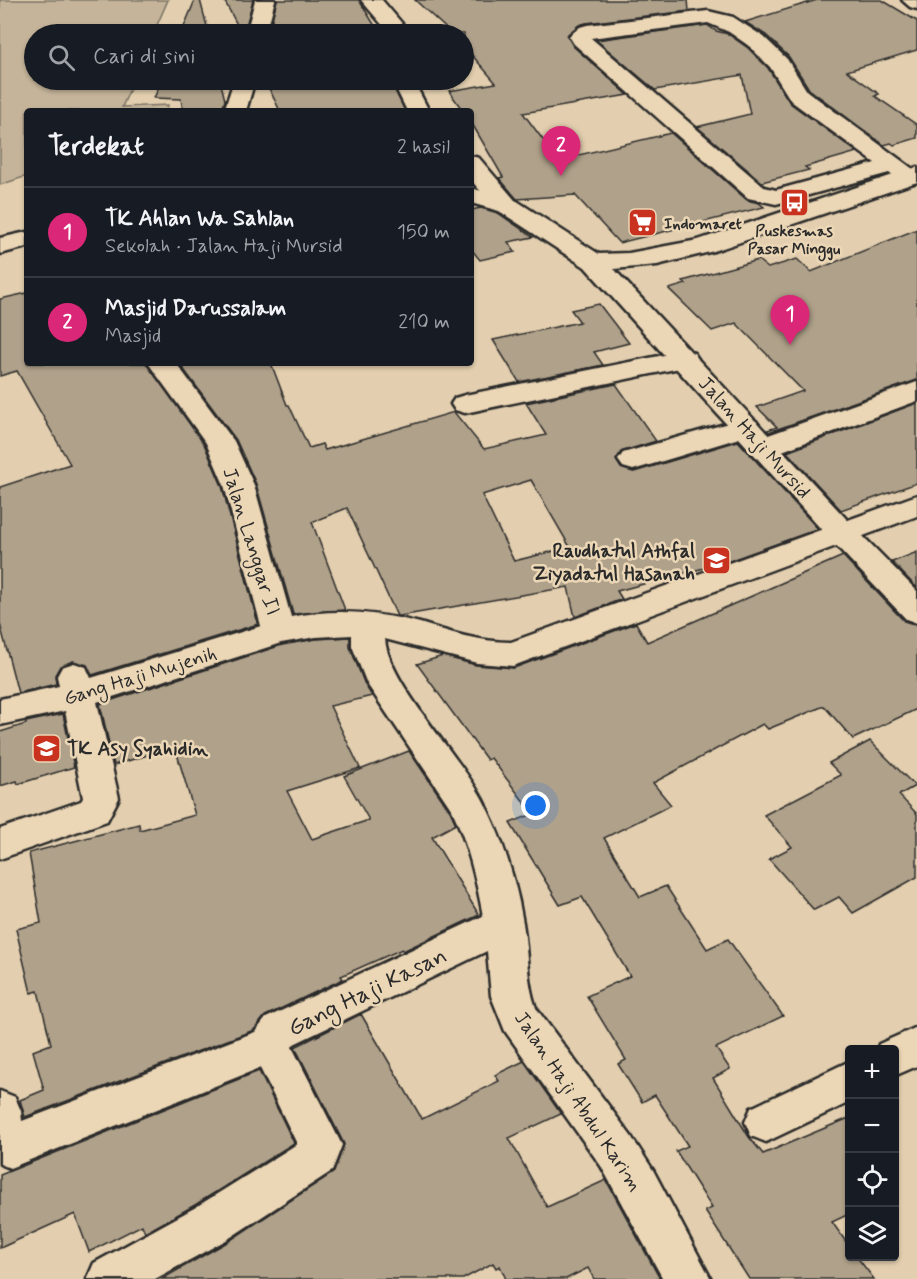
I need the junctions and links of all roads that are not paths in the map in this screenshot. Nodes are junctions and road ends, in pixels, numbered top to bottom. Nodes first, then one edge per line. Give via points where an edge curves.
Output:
1 (265, 0) edge
2 (371, 0) edge
3 (912, 0) edge
4 (917, 3) edge
5 (259, 24) edge
6 (391, 24) edge
7 (241, 90) edge
8 (408, 90) edge
9 (431, 90) edge
10 (236, 108) edge
11 (417, 108) edge
12 (437, 108) edge
13 (474, 167) edge
14 (906, 172) edge
15 (474, 196) edge
16 (508, 206) junction
17 (24, 240) edge
18 (0, 246) edge
19 (594, 262) junction
20 (684, 359) junction
21 (164, 366) edge
22 (917, 392) edge
23 (465, 404) dead end
24 (755, 437) junction
25 (633, 460) dead end
26 (917, 505) edge
27 (841, 532) junction
28 (917, 611) edge
29 (368, 624) junction
30 (279, 632) junction
31 (76, 686) junction
32 (0, 712) edge
33 (0, 844) edge
34 (504, 924) junction
35 (270, 1045) junction
36 (917, 1046) edge
37 (899, 1055) edge
38 (845, 1082) edge
39 (0, 1111) edge
40 (766, 1122) dead end
41 (110, 1279) edge
42 (688, 1279) edge

1 - 5 street
2 - 6 street
3 - 4 street
7 - 10 street
8 - 11 street
9 - 12 street
13 - 16 street
14 - 14 street via 776,197 756,193 579,36 587,31 720,18 778,62 788,84 799,96
14 - 19 street via 680,253
15 - 16 street
16 - 19 street, Jalan Haji Mursid
17 - 18 street
19 - 20 street, Jalan Haji Mursid
20 - 23 street
20 - 24 street, Jalan Haji Mursid
21 - 30 street, Jalan Langgar II via 210,425 228,459 239,485
22 - 24 street
24 - 25 street
24 - 27 street, Jalan Haji Mursid
26 - 27 street, Gang Haji Mujenih
27 - 28 street, Jalan Haji Mursid
27 - 29 street, Gang Haji Mujenih via 513,654 481,653
29 - 30 street, Gang Haji Mujenih via 312,624
29 - 34 street, Jalan Haji Abdul Karim via 369,646 379,675 466,802 479,829 495,878
30 - 31 street, Gang Haji Mujenih
31 - 32 street, Gang Haji Mujenih
31 - 33 street via 101,798 94,811
34 - 35 street, Gang Haji Kasan via 280,1031
34 - 42 street, Jalan Haji Abdul Karim via 511,996 519,1018 616,1151
35 - 39 street via 10,1147 3,1141
35 - 41 street, Gang Haji Kasan via 320,1146 317,1156 212,1222
36 - 37 street
38 - 40 street

